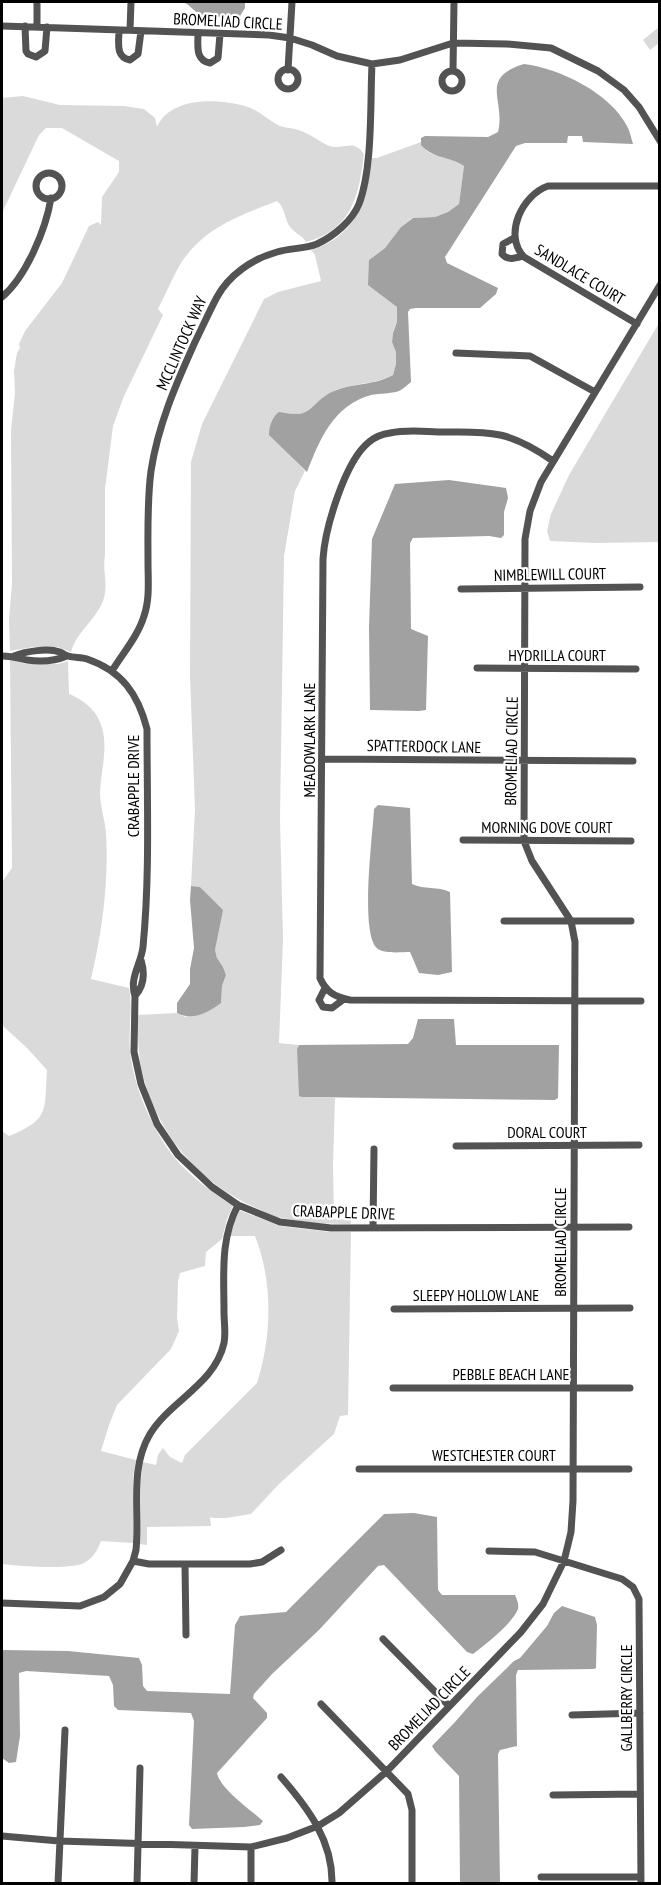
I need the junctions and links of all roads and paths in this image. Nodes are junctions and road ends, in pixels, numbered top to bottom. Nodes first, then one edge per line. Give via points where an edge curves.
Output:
1 (38, 2) edge
2 (131, 2) edge
3 (292, 2) edge
4 (454, 2) edge
5 (2, 26) edge
6 (25, 26) junction
7 (37, 27) junction
8 (47, 27) junction
9 (119, 30) junction
10 (130, 30) junction
11 (141, 31) junction
12 (198, 33) junction
13 (220, 34) junction
14 (290, 38) junction
15 (453, 44) junction
16 (372, 64) junction
17 (288, 70) dead end
18 (453, 71) dead end
19 (660, 141) edge
20 (660, 186) edge
21 (51, 198) dead end
22 (514, 238) junction
23 (523, 256) junction
24 (660, 285) edge
25 (2, 297) edge
26 (637, 324) junction
27 (456, 353) dead end
28 (595, 392) junction
29 (553, 461) junction
30 (640, 586) dead end
31 (524, 588) junction
32 (461, 589) dead end
33 (2, 656) edge
34 (477, 668) dead end
35 (525, 668) junction
36 (636, 669) dead end
37 (112, 671) junction
38 (323, 759) junction
39 (525, 761) junction
40 (633, 761) dead end
41 (463, 840) dead end
42 (525, 841) junction
43 (632, 842) dead end
44 (504, 921) dead end
45 (571, 921) junction
46 (631, 921) dead end
47 (325, 988) junction
48 (344, 999) junction
49 (576, 1001) junction
50 (641, 1001) dead end
51 (574, 1145) junction
52 (639, 1145) dead end
53 (456, 1146) dead end
54 (374, 1149) dead end
55 (238, 1204) junction
56 (573, 1226) junction
57 (629, 1227) dead end
58 (373, 1228) junction
59 (630, 1308) dead end
60 (394, 1309) dead end
61 (574, 1309) junction
62 (393, 1388) dead end
63 (573, 1388) junction
64 (630, 1388) dead end
65 (359, 1469) dead end
66 (573, 1469) junction
67 (629, 1469) dead end
68 (281, 1550) dead end
69 (489, 1551) dead end
70 (134, 1561) junction
71 (564, 1561) junction
72 (185, 1565) junction
73 (2, 1604) edge
74 (186, 1635) dead end
75 (383, 1640) dead end
76 (321, 1704) dead end
77 (449, 1706) junction
78 (640, 1713) junction
79 (572, 1715) dead end
80 (65, 1730) dead end
81 (140, 1768) dead end
82 (387, 1771) junction
83 (281, 1777) dead end
84 (640, 1794) junction
85 (553, 1795) dead end
86 (318, 1826) junction
87 (2, 1836) edge
88 (58, 1841) junction
89 (139, 1844) junction
90 (195, 1845) junction
91 (250, 1847) junction
92 (541, 1877) dead end
93 (641, 1880) edge
94 (58, 1884) edge
95 (137, 1884) edge
96 (194, 1884) edge
97 (251, 1884) edge
98 (332, 1884) edge
99 (412, 1884) edge

1 - 7 street
2 - 10 street
3 - 14 street
4 - 15 street
5 - 6 street, BROMELIAD CIRCLE
6 - 7 street, BROMELIAD CIRCLE
6 - 8 street via 26,51 36,57 45,51
7 - 8 street, BROMELIAD CIRCLE
8 - 9 street, BROMELIAD CIRCLE
9 - 10 street, BROMELIAD CIRCLE
9 - 11 street via 120,55 130,60 138,54
10 - 11 street, BROMELIAD CIRCLE
11 - 12 street, BROMELIAD CIRCLE
12 - 13 street, BROMELIAD CIRCLE
12 - 13 street via 198,55 210,63 218,58
13 - 14 street, BROMELIAD CIRCLE
14 - 16 street, BROMELIAD CIRCLE
14 - 17 street
15 - 16 street, BROMELIAD CIRCLE
15 - 18 street
15 - 19 street, BROMELIAD CIRCLE via 551,48 609,79 632,99
16 - 37 street, MCCLINTOCK WAY via 368,157 359,204 352,217 316,244 252,261 233,276 217,296 181,374 165,412 151,474 146,613
20 - 22 street, SANDLACE COURT via 544,187 534,194 521,214
21 - 25 street via 31,257
22 - 23 street, SANDLACE COURT
22 - 23 street via 503,243 502,254 513,259
23 - 26 street, SANDLACE COURT
24 - 26 street, BROMELIAD CIRCLE
26 - 28 street, BROMELIAD CIRCLE
27 - 28 street via 530,356
28 - 29 street, BROMELIAD CIRCLE
29 - 31 street, BROMELIAD CIRCLE via 527,522
29 - 38 street, MEADOWLARK LANE via 522,442 501,435 412,431 375,437 357,456 334,506 324,546
30 - 31 street, NIMBLEWILL COURT
31 - 32 street, NIMBLEWILL COURT
31 - 35 street, BROMELIAD CIRCLE
33 - 37 street, CRABAPPLE DRIVE via 26,660 86,658
34 - 35 street, HYDRILLA COURT
35 - 36 street, HYDRILLA COURT
35 - 39 street, BROMELIAD CIRCLE
37 - 55 street, CRABAPPLE DRIVE via 130,689 142,709 147,729 146,906 141,960 132,988 134,1052 141,1084 157,1124 177,1155 212,1187
38 - 39 street, SPATTERDOCK LANE
38 - 47 street, MEADOWLARK LANE via 320,978
39 - 40 street, SPATTERDOCK LANE
39 - 42 street, BROMELIAD CIRCLE
41 - 42 street, MORNING DOVE COURT
42 - 43 street, MORNING DOVE COURT
42 - 45 street, BROMELIAD CIRCLE via 532,861
44 - 45 street
45 - 46 street
45 - 49 street, BROMELIAD CIRCLE
47 - 48 street
47 - 48 street, MEADOWLARK LANE via 320,998 323,1007 332,1008
48 - 49 street
49 - 50 street
49 - 51 street, BROMELIAD CIRCLE
51 - 52 street, DORAL COURT
51 - 53 street, DORAL COURT
51 - 56 street, BROMELIAD CIRCLE
54 - 58 street
55 - 58 street, CRABAPPLE DRIVE via 280,1222
55 - 70 street via 226,1235 224,1342 216,1365 150,1434 137,1478
56 - 57 street, CRABAPPLE DRIVE
56 - 58 street, CRABAPPLE DRIVE
56 - 61 street, BROMELIAD CIRCLE
59 - 61 street, SLEEPY HOLLOW LANE
60 - 61 street, SLEEPY HOLLOW LANE
61 - 63 street, BROMELIAD CIRCLE
62 - 63 street, PEBBLE BEACH LANE
63 - 64 street, PEBBLE BEACH LANE
63 - 66 street, BROMELIAD CIRCLE
65 - 66 street, WESTCHESTER COURT
66 - 67 street, WESTCHESTER COURT
66 - 71 street, BROMELIAD CIRCLE via 571,1532
68 - 72 street via 256,1564
69 - 71 street, GALLBERRY CIRCLE via 535,1552
70 - 72 street
70 - 73 street via 120,1584 104,1597 80,1606
71 - 77 street, BROMELIAD CIRCLE via 543,1604 521,1632
71 - 78 street, GALLBERRY CIRCLE via 622,1579 633,1587 639,1599
72 - 74 street
75 - 77 street
76 - 82 street
77 - 82 street, BROMELIAD CIRCLE
78 - 79 street
78 - 84 street, GALLBERRY CIRCLE
80 - 88 street
81 - 89 street
82 - 86 street, BROMELIAD CIRCLE
82 - 99 street via 408,1794 412,1810
83 - 86 street
84 - 85 street
84 - 93 street, GALLBERRY CIRCLE
86 - 91 street, BROMELIAD CIRCLE
86 - 98 street via 333,1867
87 - 88 street, BROMELIAD CIRCLE
88 - 89 street, BROMELIAD CIRCLE
88 - 94 street
89 - 90 street, BROMELIAD CIRCLE
89 - 95 street
90 - 91 street, BROMELIAD CIRCLE
90 - 96 street
91 - 97 street
92 - 93 street

